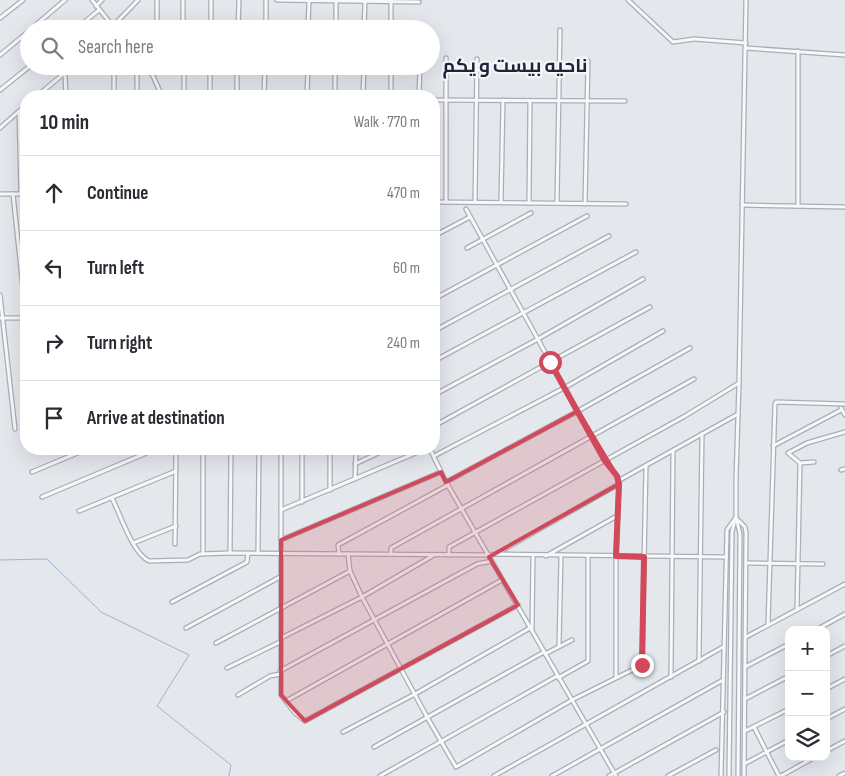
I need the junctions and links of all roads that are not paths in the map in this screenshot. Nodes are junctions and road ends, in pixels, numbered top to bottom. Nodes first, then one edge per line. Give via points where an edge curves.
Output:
1 (23, 0) edge
2 (65, 0) edge
3 (92, 0) edge
4 (102, 0) edge
5 (138, 0) edge
6 (156, 0) edge
7 (183, 0) edge
8 (211, 0) edge
9 (239, 0) edge
10 (266, 0) edge
11 (277, 0) edge
12 (309, 0) edge
13 (336, 0) edge
14 (628, 0) edge
15 (746, 0) edge
16 (365, 1) edge
17 (391, 1) edge
18 (419, 2) dead end
19 (96, 6) junction
20 (99, 10) junction
21 (0, 18) edge
22 (42, 20) edge
23 (87, 20) edge
24 (107, 20) edge
25 (121, 20) edge
26 (156, 20) edge
27 (184, 20) edge
28 (211, 20) edge
29 (238, 20) edge
30 (266, 20) edge
31 (308, 20) edge
32 (336, 20) edge
33 (364, 20) edge
34 (391, 20) edge
35 (560, 30) dead end
36 (20, 38) edge
37 (746, 45) junction
38 (798, 51) junction
39 (0, 55) edge
40 (845, 55) edge
41 (446, 58) dead end
42 (477, 59) dead end
43 (588, 61) dead end
44 (20, 74) edge
45 (63, 75) edge
46 (65, 75) edge
47 (114, 75) edge
48 (137, 75) edge
49 (152, 75) edge
50 (184, 75) edge
51 (210, 75) edge
52 (237, 75) edge
53 (265, 75) edge
54 (308, 75) edge
55 (335, 75) edge
56 (364, 75) edge
57 (391, 75) edge
58 (420, 75) edge
59 (0, 90) edge
60 (46, 90) edge
61 (66, 90) edge
62 (114, 90) edge
63 (137, 90) edge
64 (159, 90) edge
65 (184, 90) edge
66 (210, 90) edge
67 (237, 90) edge
68 (264, 90) edge
69 (307, 90) edge
70 (335, 90) edge
71 (363, 90) edge
72 (390, 90) edge
73 (420, 90) edge
74 (440, 100) edge
75 (446, 100) junction
76 (476, 100) junction
77 (502, 100) junction
78 (530, 101) junction
79 (559, 101) junction
80 (587, 101) junction
81 (625, 101) dead end
82 (19, 112) joint
83 (0, 128) edge
84 (20, 153) edge
85 (0, 194) edge
86 (12, 194) junction
87 (20, 194) edge
88 (440, 202) edge
89 (446, 202) junction
90 (475, 202) junction
91 (501, 203) junction
92 (529, 203) junction
93 (557, 203) junction
94 (585, 204) junction
95 (626, 204) dead end
96 (742, 205) junction
97 (798, 206) junction
98 (845, 208) edge
99 (466, 209) dead end
100 (531, 212) dead end
101 (586, 216) dead end
102 (470, 217) junction
103 (440, 233) edge
104 (609, 236) dead end
105 (483, 240) junction
106 (467, 248) dead end
107 (636, 252) dead end
108 (496, 264) junction
109 (20, 265) edge
110 (643, 279) dead end
111 (510, 290) junction
112 (0, 294) edge
113 (440, 296) edge
114 (650, 307) dead end
115 (524, 314) junction
116 (1, 318) edge
117 (20, 318) edge
118 (440, 328) edge
119 (663, 331) dead end
120 (538, 339) junction
121 (690, 348) dead end
122 (440, 358) edge
123 (550, 362) junction
124 (694, 379) dead end
125 (739, 383) junction
126 (564, 388) junction
127 (440, 393) edge
128 (838, 404) junction
129 (845, 404) edge
130 (841, 410) junction
131 (578, 412) junction
132 (738, 414) junction
133 (845, 415) edge
134 (440, 423) edge
135 (15, 429) dead end
136 (845, 432) edge
137 (702, 434) junction
138 (591, 435) junction
139 (773, 446) junction
140 (674, 451) junction
141 (440, 453) edge
142 (73, 455) edge
143 (142, 455) edge
144 (176, 455) edge
145 (203, 455) edge
146 (231, 455) edge
147 (259, 455) edge
148 (281, 455) edge
149 (302, 455) edge
150 (330, 455) edge
151 (356, 455) edge
152 (375, 455) edge
153 (411, 455) edge
154 (434, 456) edge
155 (605, 461) junction
156 (814, 462) dead end
157 (800, 463) junction
158 (356, 464) junction
159 (646, 466) junction
160 (176, 470) junction
161 (32, 472) dead end
162 (442, 472) junction
163 (355, 479) junction
164 (619, 482) junction
165 (447, 483) junction
166 (330, 490) junction
167 (42, 498) dead end
168 (112, 498) junction
169 (302, 502) junction
170 (461, 508) junction
171 (281, 510) junction
172 (79, 511) dead end
173 (617, 516) junction
174 (736, 517) junction
175 (176, 526) junction
176 (475, 532) junction
177 (281, 540) junction
178 (133, 543) junction
179 (175, 544) dead end
180 (230, 553) junction
181 (248, 553) junction
182 (258, 553) junction
183 (281, 553) junction
184 (203, 554) junction
185 (339, 554) junction
186 (348, 554) junction
187 (391, 554) junction
188 (496, 554) junction
189 (434, 555) junction
190 (449, 555) junction
191 (488, 555) junction
192 (533, 555) junction
193 (546, 556) junction
194 (561, 556) junction
195 (588, 556) junction
196 (616, 556) junction
197 (644, 557) junction
198 (673, 558) junction
199 (701, 558) junction
200 (726, 558) junction
201 (492, 561) junction
202 (746, 563) junction
203 (769, 563) junction
204 (797, 564) junction
205 (823, 564) dead end
206 (350, 571) junction
207 (281, 576) junction
208 (502, 580) junction
209 (845, 584) edge
210 (362, 596) junction
211 (172, 602) dead end
212 (518, 605) junction
213 (281, 608) junction
214 (797, 609) junction
215 (845, 614) edge
216 (375, 620) junction
217 (768, 624) junction
218 (823, 626) edge
219 (186, 628) dead end
220 (531, 630) junction
221 (745, 638) junction
222 (281, 640) junction
223 (572, 640) dead end
224 (216, 643) dead end
225 (388, 644) junction
226 (559, 646) junction
227 (785, 646) edge
228 (845, 646) edge
229 (723, 647) junction
230 (544, 653) junction
231 (830, 654) edge
232 (699, 661) junction
233 (745, 667) junction
234 (227, 668) dead end
235 (402, 669) junction
236 (280, 672) junction
237 (558, 677) junction
238 (616, 677) junction
239 (671, 677) junction
240 (785, 678) edge
241 (845, 678) edge
242 (723, 680) junction
243 (830, 687) edge
244 (415, 694) junction
245 (238, 695) dead end
246 (745, 699) junction
247 (572, 700) junction
248 (286, 701) junction
249 (845, 709) edge
250 (785, 711) edge
251 (724, 712) junction
252 (427, 717) junction
253 (830, 717) edge
254 (586, 724) junction
255 (754, 727) junction
256 (745, 731) junction
257 (342, 732) dead end
258 (845, 741) edge
259 (441, 742) junction
260 (785, 742) edge
261 (374, 747) dead end
262 (601, 748) junction
263 (716, 750) dead end
264 (830, 750) edge
265 (767, 752) junction
266 (808, 761) edge
267 (744, 764) junction
268 (845, 773) edge
269 (615, 774) edge
270 (380, 776) edge
271 (494, 776) edge
272 (552, 776) edge
273 (608, 776) edge
274 (668, 776) edge
275 (721, 776) edge
276 (729, 776) edge
277 (738, 776) edge
278 (744, 776) edge
279 (780, 776) edge
280 (839, 776) edge

1 - 21 street
2 - 22 street
3 - 19 street
4 - 19 street
5 - 25 street
6 - 26 street
7 - 27 street
8 - 28 street
9 - 29 street
10 - 30 street
11 - 12 street
12 - 13 street
12 - 31 street
13 - 16 street
13 - 32 street
14 - 37 street via 673,42 694,39
15 - 37 street
16 - 17 street
16 - 33 street
17 - 18 street
17 - 34 street
19 - 20 street
20 - 23 street
20 - 24 street
35 - 79 street
36 - 39 street
37 - 38 street
37 - 96 street
38 - 40 street
38 - 97 street
41 - 75 street
42 - 76 street
43 - 80 street
44 - 59 street
45 - 60 street
46 - 61 street
47 - 62 street
48 - 63 street
49 - 64 street
50 - 65 street
51 - 66 street
52 - 67 street
53 - 68 street
54 - 69 street
55 - 70 street
56 - 71 street
57 - 72 street
58 - 73 street
74 - 75 street
75 - 76 street
75 - 89 street
76 - 77 street
76 - 90 street
77 - 78 street
77 - 91 street
78 - 79 street
78 - 92 street
79 - 80 street
79 - 93 street
80 - 81 street
80 - 94 street
82 - 83 street
82 - 84 street
85 - 86 street
86 - 87 street
86 - 109 street
88 - 89 street
89 - 90 street
90 - 91 street
91 - 92 street
92 - 93 street
93 - 94 street
94 - 95 street
96 - 97 street
96 - 125 street
97 - 98 street
99 - 102 street
100 - 105 street
101 - 108 street
102 - 103 street
102 - 105 street
104 - 111 street
105 - 106 street
105 - 108 street
107 - 115 street
108 - 111 street
108 - 113 street
110 - 120 street
111 - 115 street
111 - 118 street
112 - 116 street
114 - 123 street
115 - 120 street
115 - 122 street
116 - 117 street
116 - 135 street
119 - 126 street
120 - 123 street
120 - 127 street
121 - 131 street
123 - 126 street
123 - 134 street
124 - 138 street
125 - 132 street
125 - 155 street
126 - 131 street
126 - 141 street
128 - 129 street
128 - 130 street
128 - 139 street via 776,402
130 - 133 street
130 - 139 street
131 - 138 street
131 - 165 street
132 - 137 street
132 - 174 street
136 - 157 street via 789,451
137 - 140 street
137 - 199 street
138 - 155 street
138 - 170 street
139 - 203 street
140 - 159 street
140 - 198 street
142 - 161 street
143 - 167 street
144 - 160 street
145 - 184 street
146 - 180 street
147 - 182 street
148 - 171 street
149 - 169 street
150 - 166 street
151 - 158 street
152 - 158 street
153 - 163 street
154 - 162 street
155 - 164 street
155 - 176 street
156 - 157 street
157 - 204 street
158 - 163 street
159 - 164 street
159 - 197 street
160 - 168 street
160 - 175 street
162 - 165 street
162 - 177 street
163 - 166 street
164 - 173 street
164 - 188 street
165 - 170 street
165 - 185 street via 338,545
166 - 169 street
168 - 172 street
168 - 178 street
169 - 171 street
170 - 176 street
170 - 187 street via 391,548
171 - 177 street
173 - 193 street
173 - 196 street
174 - 200 street via 727,530
174 - 202 street via 746,530
174 - 276 street via 732,532
174 - 277 street via 740,534
175 - 178 street
175 - 179 street
176 - 190 street via 449,547
176 - 191 street
177 - 183 street
178 - 184 street via 149,561 188,560
180 - 181 street
180 - 184 street
181 - 182 street
181 - 211 street via 248,562
182 - 183 street
183 - 185 street
183 - 207 street
185 - 186 street
186 - 187 street
186 - 206 street
187 - 189 street
188 - 191 street
188 - 192 street
189 - 190 street
189 - 210 street
190 - 191 street
191 - 201 street
192 - 193 street
192 - 220 street
193 - 194 street
194 - 195 street
194 - 226 street
195 - 196 street
195 - 237 street via 588,661
196 - 197 street
196 - 238 street
197 - 198 street
197 - 238 street via 642,665
198 - 199 street
198 - 239 street
199 - 200 street
199 - 232 street
200 - 229 street
201 - 208 street
201 - 216 street via 477,564
202 - 203 street
202 - 221 street
203 - 204 street
203 - 217 street
204 - 205 street
204 - 214 street
206 - 210 street
206 - 213 street
207 - 213 street
207 - 219 street
208 - 212 street
208 - 225 street
209 - 214 street
210 - 216 street
210 - 222 street
212 - 220 street
212 - 235 street
213 - 222 street
213 - 224 street
214 - 217 street
215 - 218 street
216 - 225 street
216 - 236 street
217 - 221 street
220 - 230 street
220 - 244 street
221 - 233 street
222 - 234 street
222 - 236 street
223 - 226 street
225 - 235 street
225 - 248 street
226 - 230 street
227 - 233 street
228 - 231 street
229 - 232 street
229 - 242 street
230 - 237 street
230 - 252 street
232 - 239 street
233 - 246 street
235 - 244 street
235 - 248 street via 305,721
236 - 245 street
236 - 248 street via 281,695
237 - 247 street
237 - 259 street
238 - 247 street
239 - 254 street
240 - 246 street
241 - 243 street
242 - 251 street
242 - 262 street
244 - 252 street
244 - 257 street
246 - 256 street
247 - 254 street
247 - 259 street via 456,768
249 - 253 street
250 - 255 street
251 - 269 street
251 - 275 street
252 - 259 street
252 - 261 street
254 - 262 street
254 - 271 street
255 - 256 street
255 - 265 street
256 - 267 street
258 - 264 street
259 - 270 street
260 - 265 street
262 - 269 street
262 - 272 street
263 - 274 street
265 - 267 street
265 - 279 street
266 - 279 street
267 - 278 street
268 - 280 street
269 - 273 street

